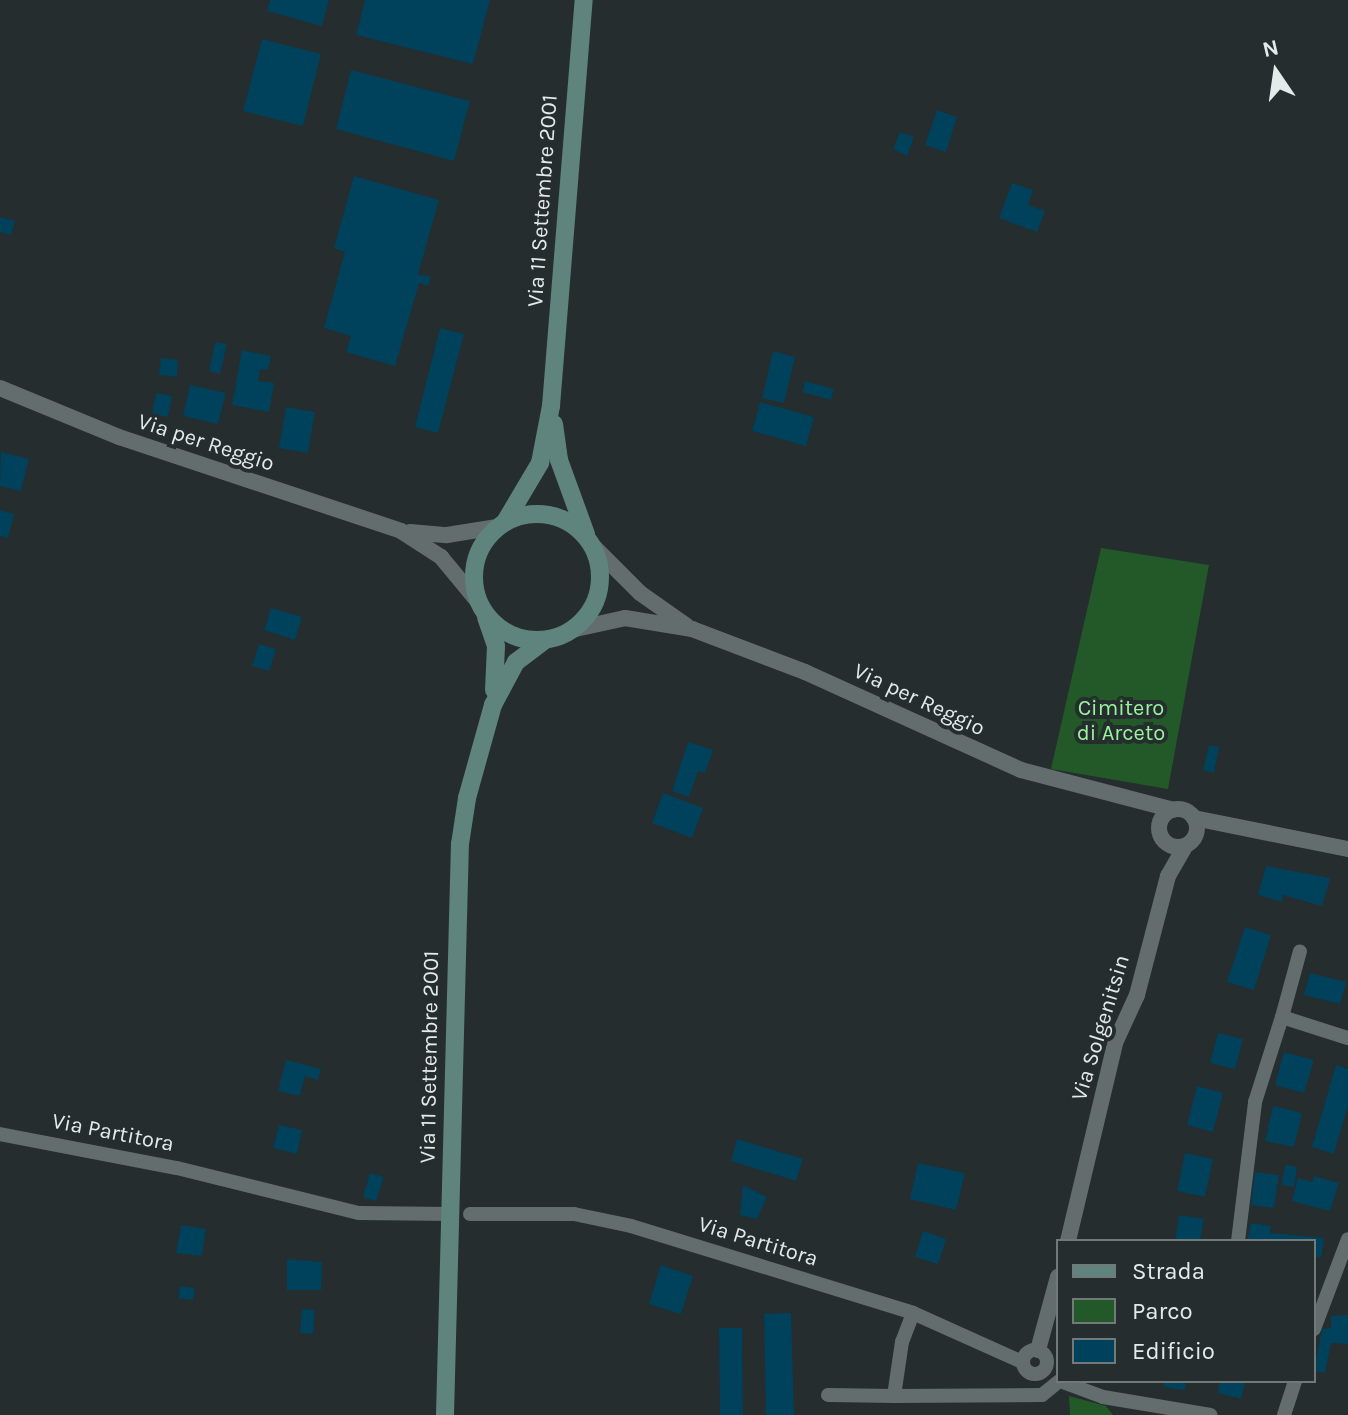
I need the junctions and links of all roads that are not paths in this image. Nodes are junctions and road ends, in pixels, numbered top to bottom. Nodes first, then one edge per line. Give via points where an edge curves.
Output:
1 (584, 0) edge
2 (0, 388) edge
3 (551, 406) junction
4 (501, 524) junction
5 (401, 531) junction
6 (590, 542) junction
7 (481, 607) junction
8 (692, 629) junction
9 (571, 630) junction
10 (545, 640) junction
11 (493, 705) junction
12 (1131, 800) junction
13 (1173, 810) junction
14 (1161, 833) junction
15 (1192, 833) junction
16 (1348, 849) edge
17 (1168, 876) junction
18 (1300, 951) dead end
19 (1282, 1017) junction
20 (1348, 1038) edge
21 (0, 1134) edge
22 (461, 1214) junction
23 (1069, 1239) edge
24 (1238, 1239) edge
25 (1348, 1239) edge
26 (1056, 1284) edge
27 (1321, 1288) edge
28 (913, 1313) junction
29 (1316, 1317) edge
30 (1038, 1350) junction
31 (1022, 1362) junction
32 (1044, 1370) junction
33 (1056, 1379) edge
34 (1057, 1383) edge
35 (1064, 1383) edge
36 (1294, 1383) edge
37 (828, 1395) dead end
38 (894, 1396) junction
39 (1123, 1408) edge
40 (445, 1415) edge
41 (1211, 1415) edge
42 (1284, 1415) edge

1 - 3 main road, Via 11 Settembre 2001
2 - 5 street, Via per Reggio via 119,437
3 - 4 main road, Via 11 Settembre 2001 via 540,463
3 - 6 main road, Via 11 Settembre 2001 via 559,460
4 - 5 street, Via per Reggio via 447,535
4 - 6 main road via 526,514 549,514
4 - 7 main road, Via 11 Settembre 2001 via 475,562
5 - 7 street, Via per Reggio via 441,557
6 - 8 street, Via per Reggio via 640,593
6 - 9 main road, Via 11 Settembre 2001 via 600,567 597,598
7 - 10 main road via 515,636
7 - 11 main road, Via 11 Settembre 2001 via 496,646
8 - 9 street, Via per Reggio via 625,618
8 - 12 street, Via per Reggio via 817,677 986,756
9 - 10 main road, Via 11 Settembre 2001
10 - 11 main road, Via 11 Settembre 2001 via 509,670
11 - 22 main road, Via 11 Settembre 2001 via 460,844
12 - 13 street, Via per Reggio
12 - 14 street, Via per Reggio
13 - 14 street
13 - 15 street, Via per Reggio
14 - 15 street, Via per Reggio
14 - 17 street, Via Solgenitsin
15 - 16 street, Via per Reggio via 1228,822
15 - 17 street, Via Solgenitsin
17 - 23 street, Via Solgenitsin via 1137,995 1115,1043
18 - 19 street
19 - 20 street
19 - 24 street via 1255,1102
21 - 22 street, Via Partitora via 177,1168 359,1213
22 - 28 street, Via Partitora via 574,1214 631,1226
22 - 40 main road, Via 11 Settembre 2001
25 - 27 street
26 - 30 street
27 - 29 street
28 - 31 street, Via Partitora
28 - 38 street via 902,1342
30 - 31 street via 1027,1352
30 - 32 street via 1046,1358
31 - 32 street, Via Partitora via 1031,1374
32 - 33 street, Via Partitora
34 - 38 street via 1042,1395
35 - 39 street, Via Partitora
36 - 42 street
37 - 38 street
39 - 41 street, Via Partitora

